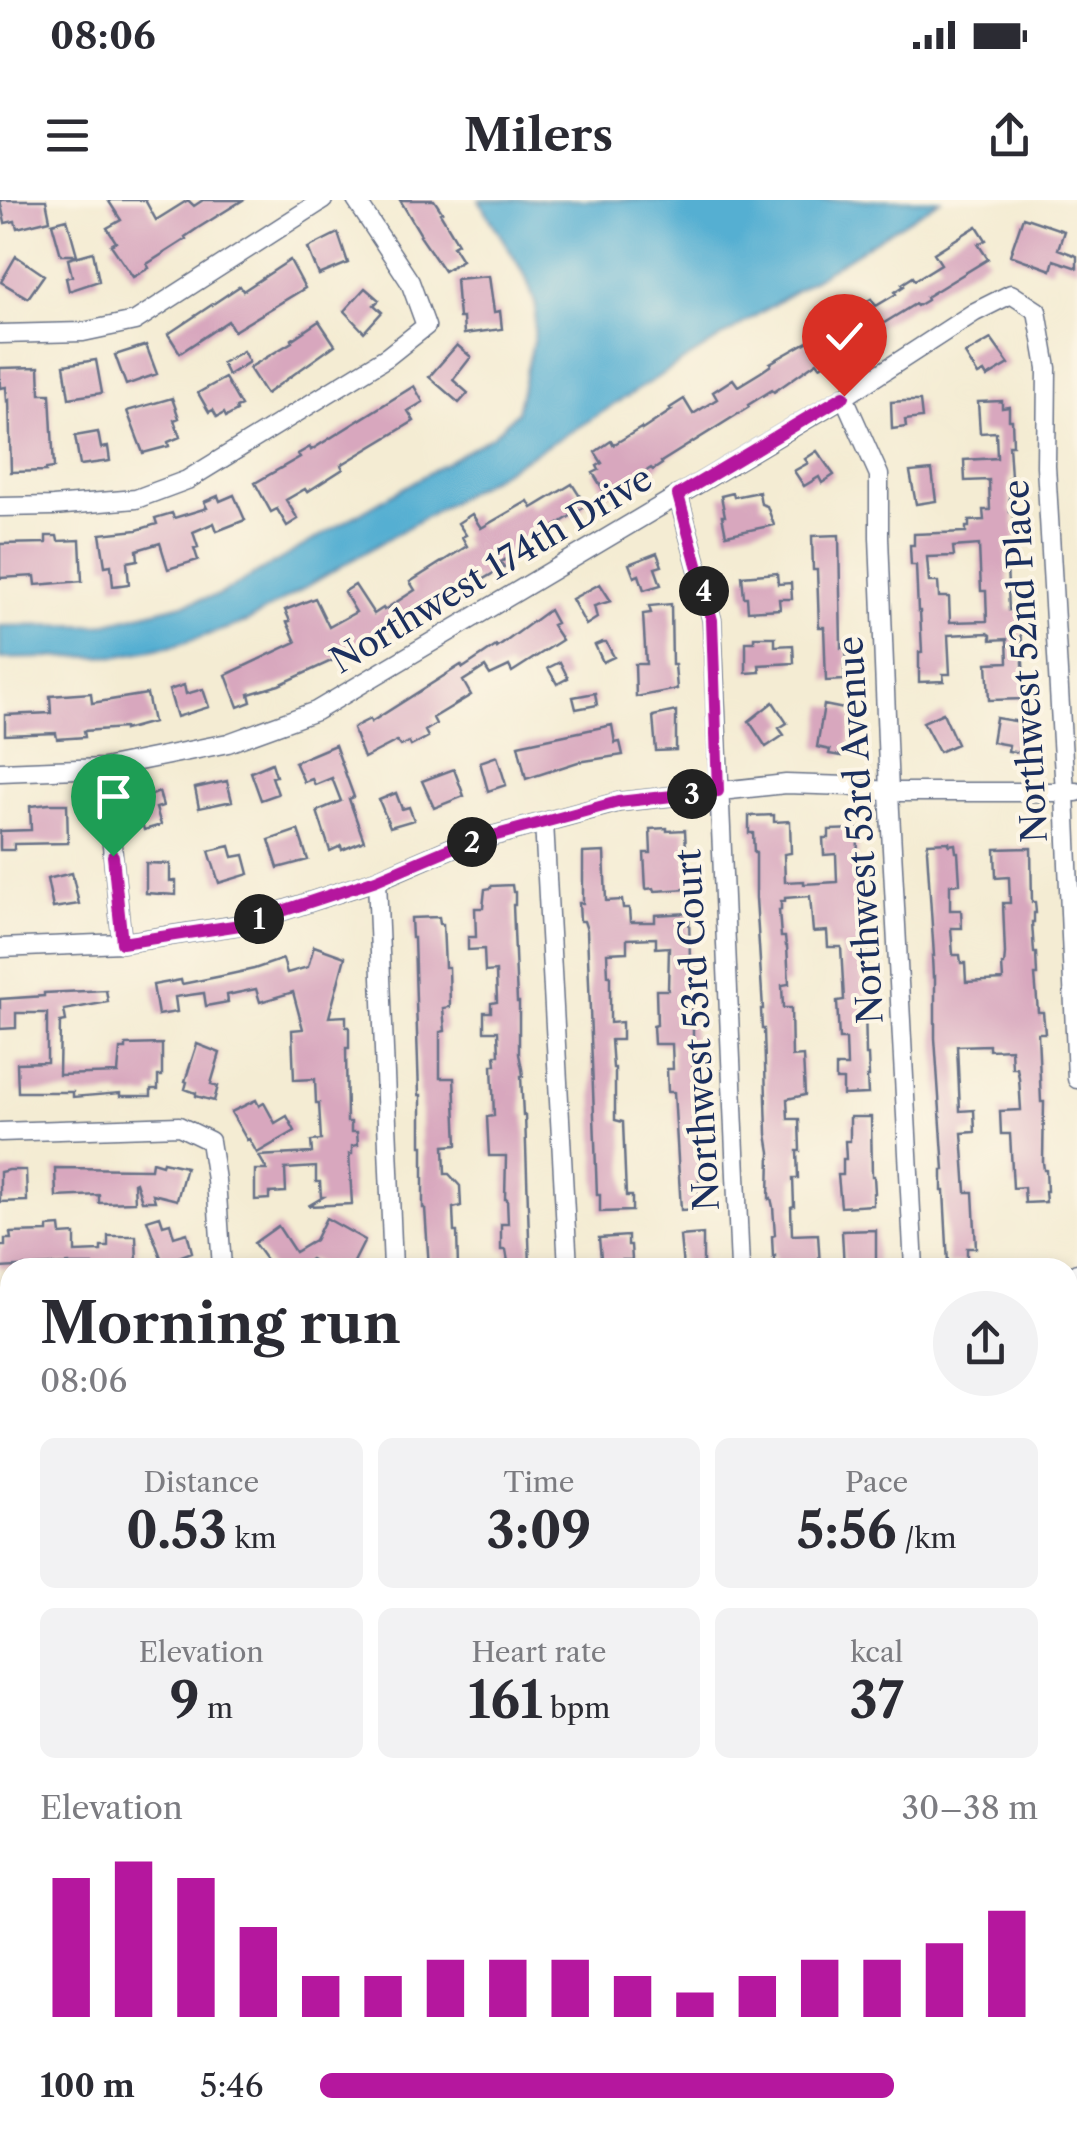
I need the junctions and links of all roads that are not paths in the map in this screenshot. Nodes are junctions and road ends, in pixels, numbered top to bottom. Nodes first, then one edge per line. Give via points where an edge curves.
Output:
1 (323, 200) edge
2 (356, 200) edge
3 (976, 312) joint
4 (0, 334) edge
5 (844, 396) junction
6 (678, 495) junction
7 (0, 508) edge
8 (104, 768) junction
9 (0, 772) edge
10 (718, 791) junction
11 (889, 792) junction
12 (1071, 792) edge
13 (544, 822) junction
14 (376, 880) junction
15 (122, 943) junction
16 (0, 948) edge
17 (1077, 1080) edge
18 (0, 1132) edge
19 (221, 1258) edge
20 (393, 1258) edge
21 (567, 1258) edge
22 (740, 1258) edge
23 (913, 1258) edge

1 - 4 street via 135,321 83,332
2 - 7 street via 410,282 426,326 188,480 136,499
3 - 5 street, Northwest 174th Drive
3 - 12 street, Northwest 52nd Place via 1010,294 1037,310 1047,368 1046,466
5 - 6 street, Northwest 174th Drive
5 - 11 street, Northwest 53rd Avenue via 879,475
6 - 8 street, Northwest 174th Drive via 316,711 228,743
6 - 10 street, Northwest 53rd Court via 712,620
8 - 9 street, Northwest 174th Drive
8 - 15 street
10 - 11 street via 786,784
10 - 13 street via 618,802
10 - 22 street, Northwest 53rd Court
11 - 12 street
11 - 23 street, Northwest 53rd Avenue
12 - 17 street, Northwest 52nd Place
13 - 14 street via 456,846
13 - 21 street
14 - 15 street via 240,925
14 - 20 street
15 - 16 street
18 - 19 street via 179,1126 210,1141

